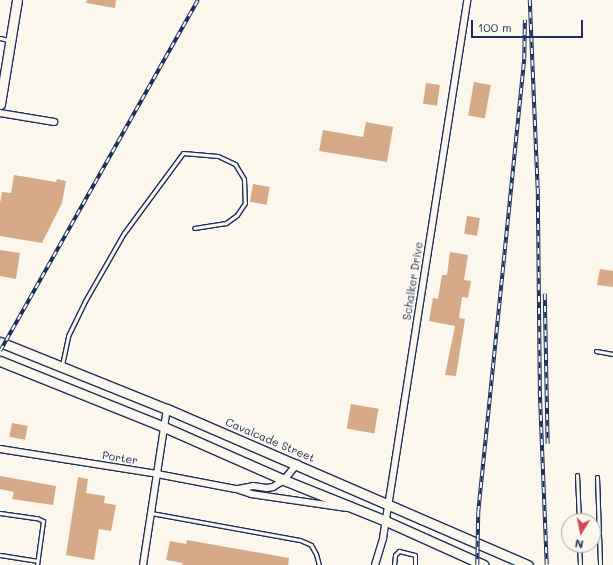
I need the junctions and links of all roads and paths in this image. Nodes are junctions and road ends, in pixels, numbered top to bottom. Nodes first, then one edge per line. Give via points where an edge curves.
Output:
1 (17, 0) edge
2 (467, 0) edge
3 (0, 38) edge
4 (10, 40) junction
5 (0, 104) edge
6 (0, 113) edge
7 (54, 122) dead end
8 (194, 228) dead end
9 (0, 342) edge
10 (596, 351) dead end
11 (613, 354) edge
12 (0, 361) edge
13 (62, 367) junction
14 (167, 409) junction
15 (164, 427) junction
16 (0, 449) edge
17 (297, 464) junction
18 (157, 474) junction
19 (577, 475) dead end
20 (597, 478) dead end
21 (284, 480) junction
22 (236, 489) junction
23 (388, 504) junction
24 (358, 511) junction
25 (0, 513) edge
26 (151, 513) junction
27 (578, 513) edge
28 (386, 521) junction
29 (579, 553) edge
30 (0, 554) edge
31 (37, 561) junction
32 (507, 561) edge
33 (37, 565) edge
34 (143, 565) edge
35 (319, 565) edge
36 (374, 565) edge
37 (394, 565) edge
38 (415, 565) edge
39 (484, 565) edge
40 (528, 565) edge
41 (580, 565) edge
42 (600, 565) edge

1 - 4 main road
2 - 23 street, Schalker Drive
3 - 4 lane
4 - 5 main road
6 - 7 street
8 - 13 lane via 226,223 245,203 244,179 236,164 218,156 183,153 124,233 85,301 68,336
9 - 13 main road, Cavalcade Street
10 - 11 lane
12 - 15 main road
13 - 14 main road, Cavalcade Street
14 - 15 street
14 - 17 main road, Cavalcade Street
15 - 18 street
15 - 21 main road
16 - 18 street, Porter
17 - 21 street, Porter
17 - 23 main road, Cavalcade Street
18 - 22 street, Porter
18 - 26 street
19 - 27 lane
20 - 42 lane
21 - 22 street, Porter via 273,487 252,486
21 - 24 main road
22 - 24 street, Porter via 251,494
23 - 28 street, Schalker Drive
23 - 32 main road, Cavalcade Street
24 - 28 main road
25 - 31 lane via 43,521
26 - 34 street
26 - 35 lane via 300,540 311,545
28 - 36 street, Schalker Drive
28 - 39 main road
29 - 41 lane
30 - 31 lane
31 - 33 lane
32 - 40 main road, Cavalcade Street
37 - 38 lane via 395,556 399,551 414,555

